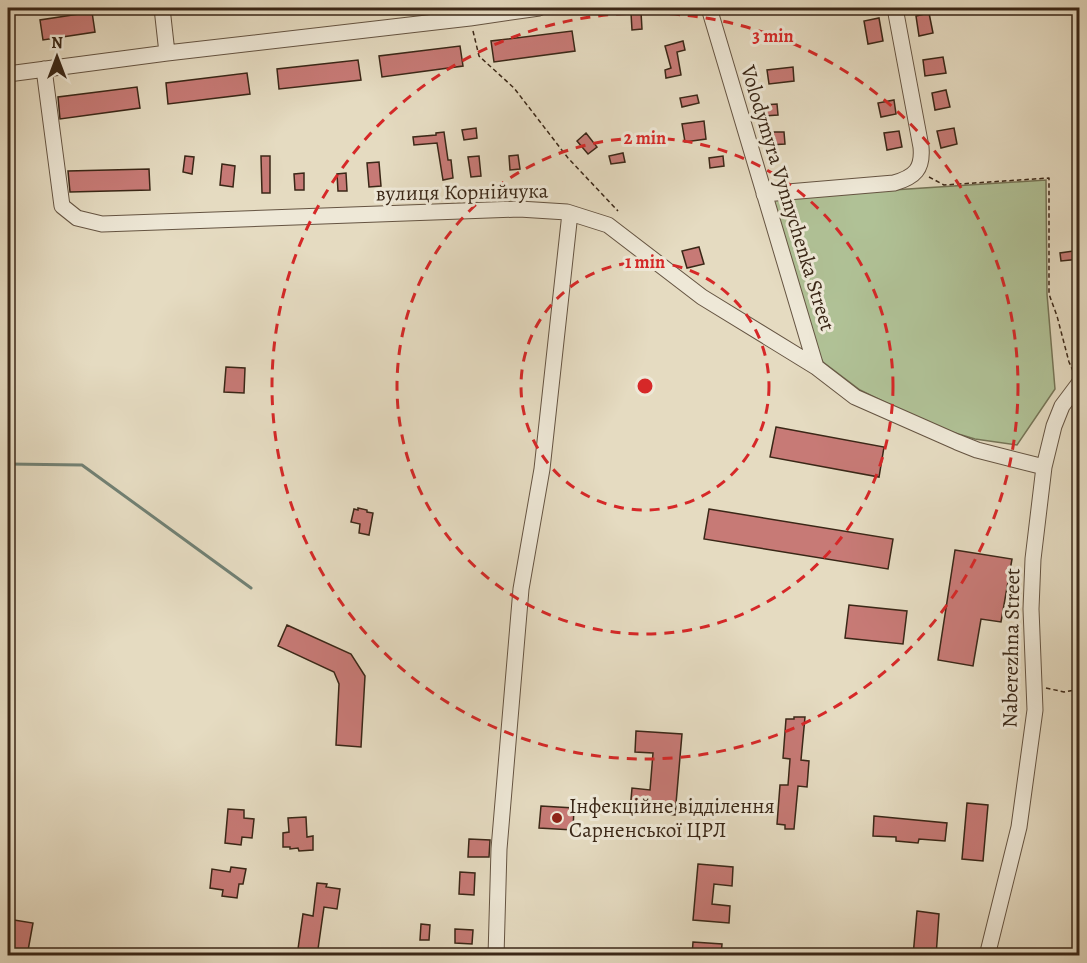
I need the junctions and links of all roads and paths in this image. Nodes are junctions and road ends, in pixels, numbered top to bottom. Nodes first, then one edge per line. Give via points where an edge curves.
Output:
1 (162, 8) edge
2 (539, 8) edge
3 (709, 8) edge
4 (895, 8) edge
5 (470, 18) junction
6 (167, 53) junction
7 (44, 69) junction
8 (8, 74) edge
9 (916, 171) junction
10 (764, 194) junction
11 (618, 211) dead end
12 (570, 213) junction
13 (816, 367) junction
14 (1077, 377) edge
15 (1044, 467) junction
16 (1034, 686) junction
17 (1080, 689) edge
18 (496, 956) edge
19 (987, 956) edge

1 - 6 street
2 - 5 street
3 - 10 street, Volodymyra Vynnychenka Street
4 - 9 street via 921,147 922,160
5 - 6 street
5 - 11 path via 479,56 514,88 568,158
6 - 7 street
7 - 8 street
7 - 12 street, вулиця Корнійчука via 62,206 77,218 102,224 519,209
9 - 10 street via 894,183
9 - 14 path via 944,185 1048,178 1049,294
10 - 13 street, Volodymyra Vynnychenka Street
12 - 13 street, вулиця Корнійчука via 608,225 702,297
12 - 18 street via 542,468 521,589 499,849
13 - 15 street, вулиця Корнійчука via 855,397 921,427 977,450
14 - 15 street, Naberezhna Street via 1054,426
15 - 16 street, Naberezhna Street via 1033,559
16 - 17 path via 1064,692
16 - 19 street, Naberezhna Street via 1035,710 1019,826

